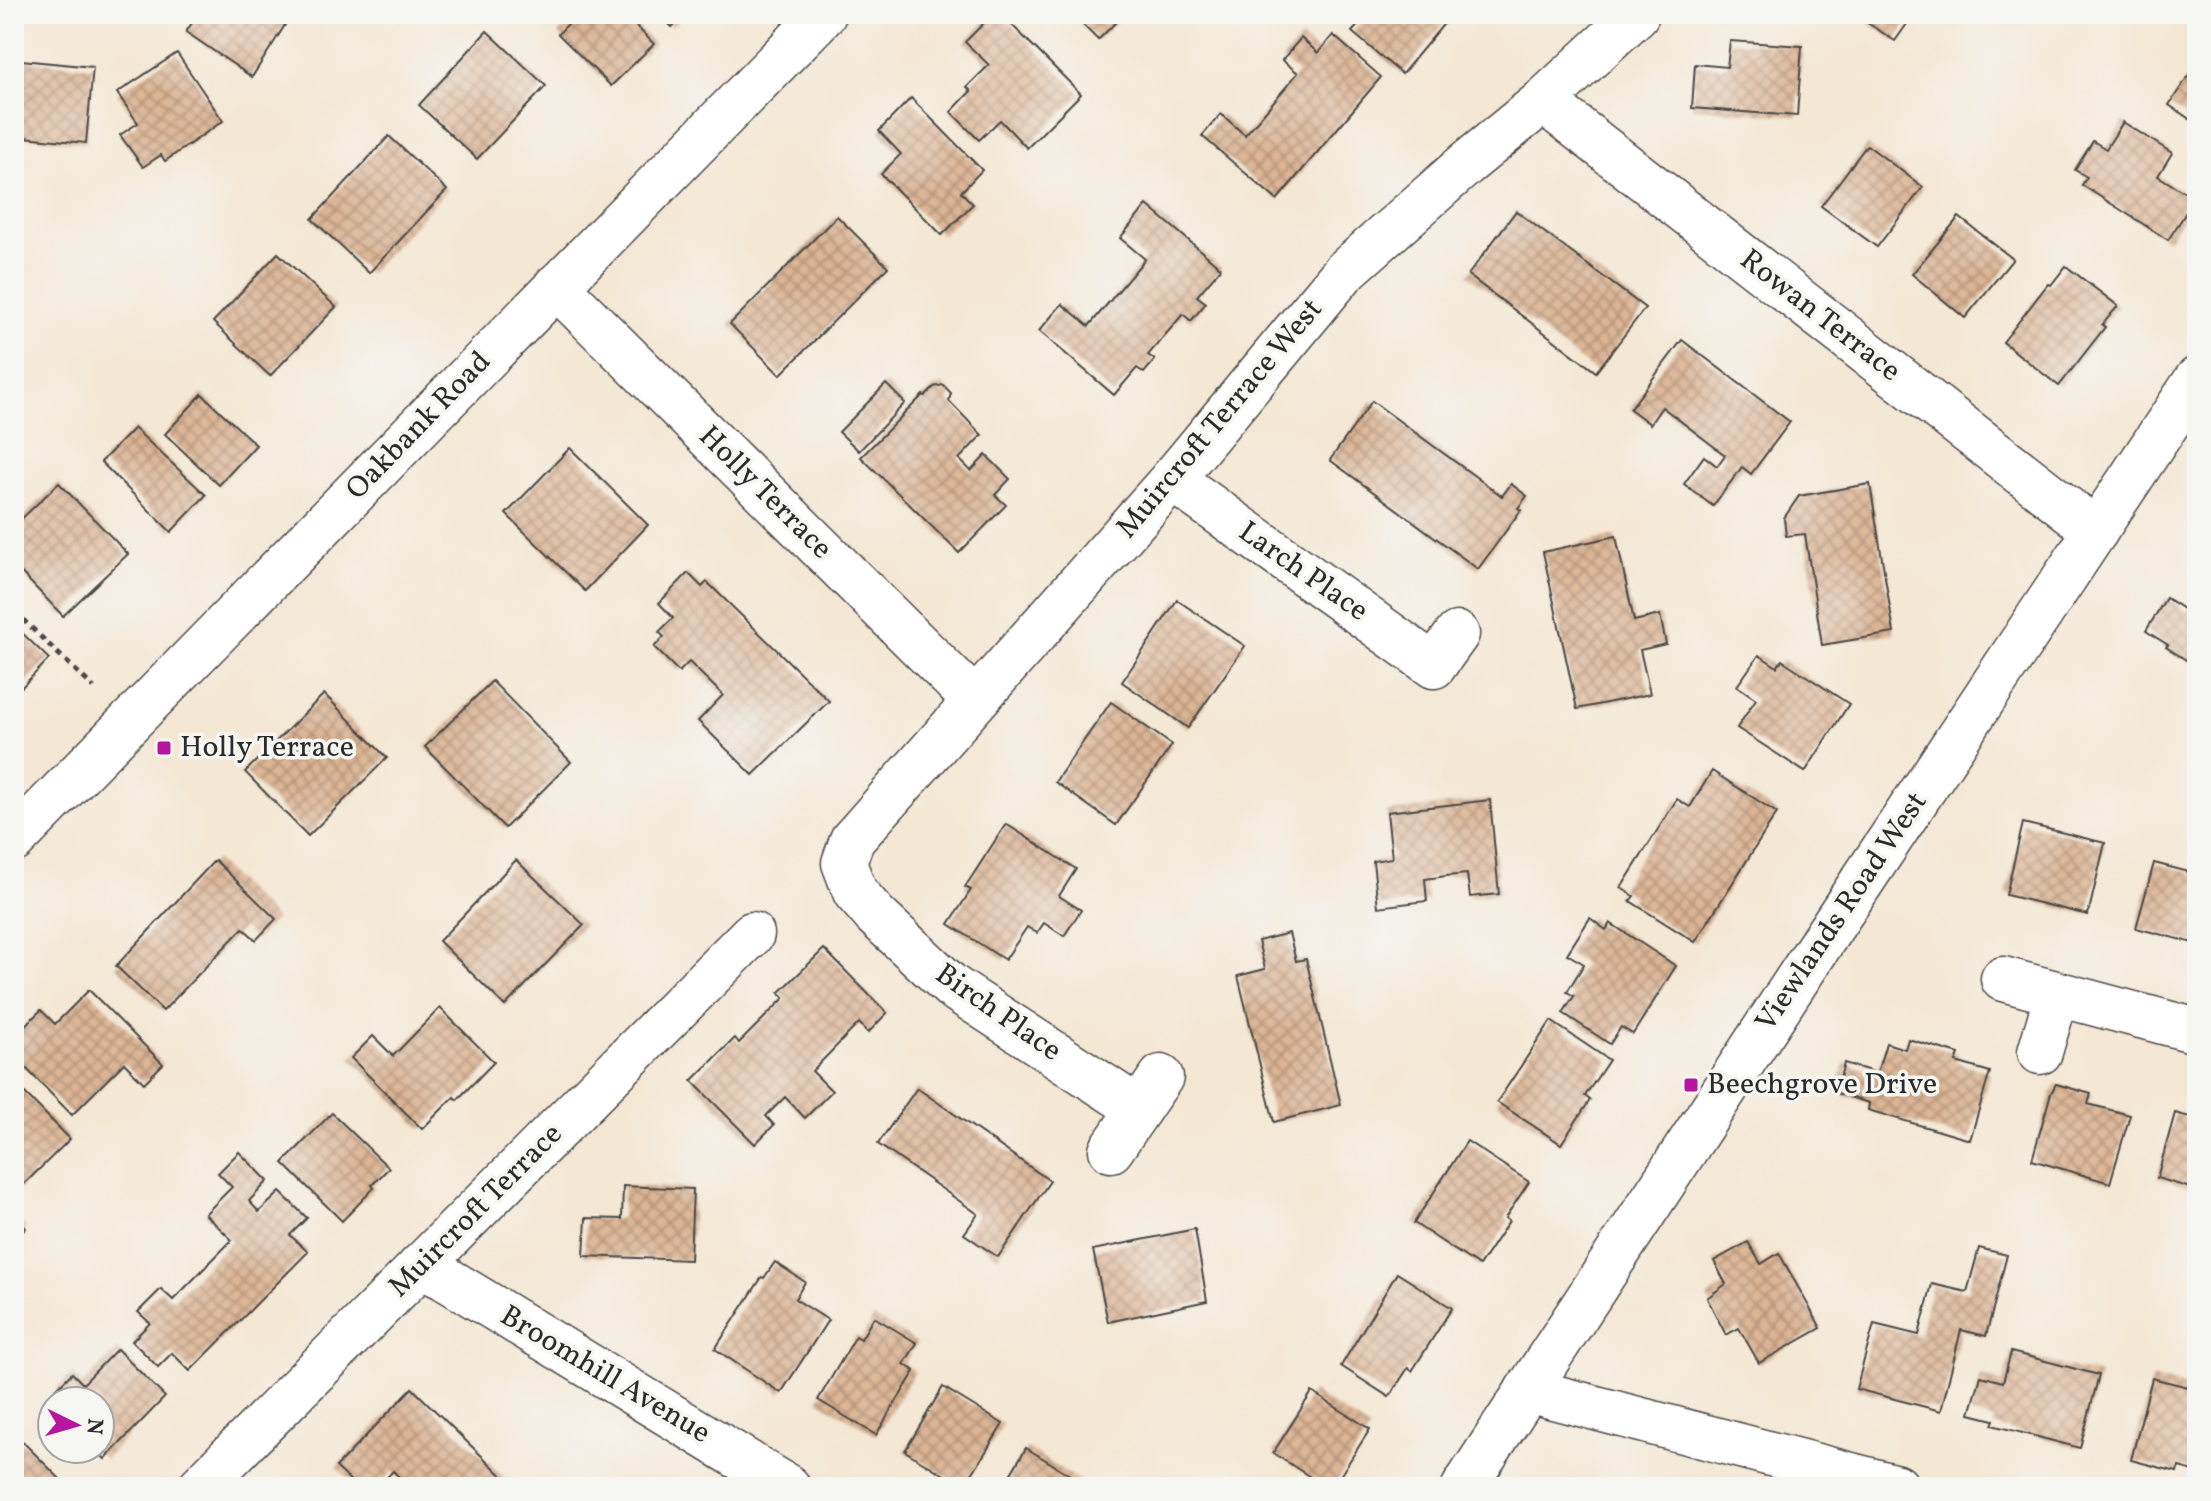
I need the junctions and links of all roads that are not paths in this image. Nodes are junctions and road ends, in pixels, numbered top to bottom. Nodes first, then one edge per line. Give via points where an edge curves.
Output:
1 (824, 14) edge
2 (1637, 14) edge
3 (1543, 101) junction
4 (556, 286) junction
5 (2197, 379) edge
6 (1172, 479) junction
7 (2096, 531) junction
8 (1435, 664) dead end
9 (974, 700) junction
10 (14, 840) edge
11 (844, 863) joint
12 (752, 934) dead end
13 (2003, 979) dead end
14 (2057, 994) junction
15 (2197, 1031) edge
16 (2040, 1052) dead end
17 (1111, 1150) dead end
18 (420, 1266) junction
19 (1527, 1390) junction
20 (200, 1487) edge
21 (788, 1487) edge
22 (1464, 1487) edge
23 (1897, 1487) edge

1 - 4 street, Oakbank Road
2 - 3 street, Muircroft Terrace West
3 - 6 street, Muircroft Terrace West via 1344,272
3 - 7 street, Rowan Terrace
4 - 9 street, Holly Terrace
4 - 10 street, Oakbank Road
5 - 7 street, Viewlands Road West
6 - 8 street, Larch Place
6 - 9 street, Muircroft Terrace West
7 - 19 street, Viewlands Road West
9 - 11 street, Muircroft Terrace West via 852,840
11 - 17 street, Birch Place via 855,892 875,915 951,986 1150,1093
12 - 18 street, Muircroft Terrace
13 - 14 street
14 - 15 street
14 - 16 street
18 - 20 street, Muircroft Terrace
18 - 21 street, Broomhill Avenue
19 - 22 street, Viewlands Road West
19 - 23 street

